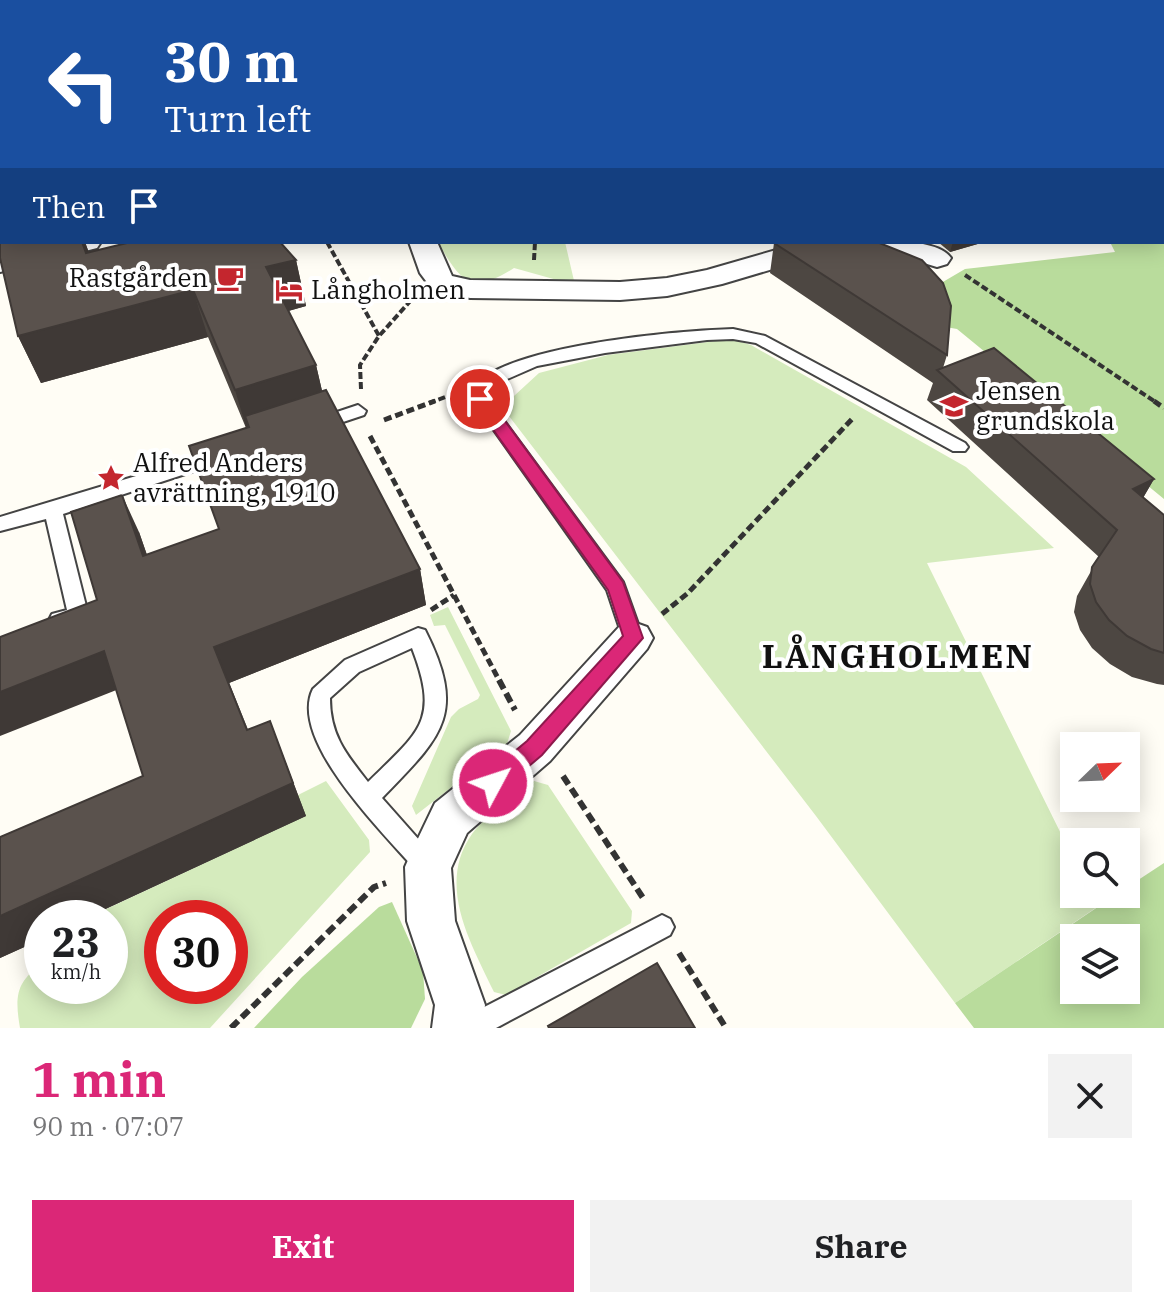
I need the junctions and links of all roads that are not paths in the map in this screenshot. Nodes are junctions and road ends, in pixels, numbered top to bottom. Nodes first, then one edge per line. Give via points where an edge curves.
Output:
1 (79, 244) edge
2 (424, 244) edge
3 (827, 244) edge
4 (891, 244) edge
5 (937, 258) road end
6 (0, 263) edge
7 (358, 411) road end
8 (300, 430) edge
9 (959, 447) dead end
10 (242, 449) edge
11 (53, 510) junction
12 (0, 524) edge
13 (39, 627) edge
14 (633, 638) joint
15 (369, 796) junction
16 (428, 867) junction
17 (662, 927) dead end
18 (457, 1028) edge
19 (470, 1028) edge

1 - 6 street
2 - 3 street via 442,283 470,289 620,291 712,278
4 - 5 street
7 - 8 lane
9 - 14 lane via 760,339 733,334 605,348 533,362 492,379 480,399 616,587
10 - 11 lane
11 - 12 lane
11 - 13 lane via 78,614
14 - 16 street via 535,748 451,818
15 - 15 lane via 425,734 437,708 418,636 352,666 320,695 321,725 331,751
15 - 16 lane
16 - 18 street via 431,921 460,1005
17 - 19 lane

